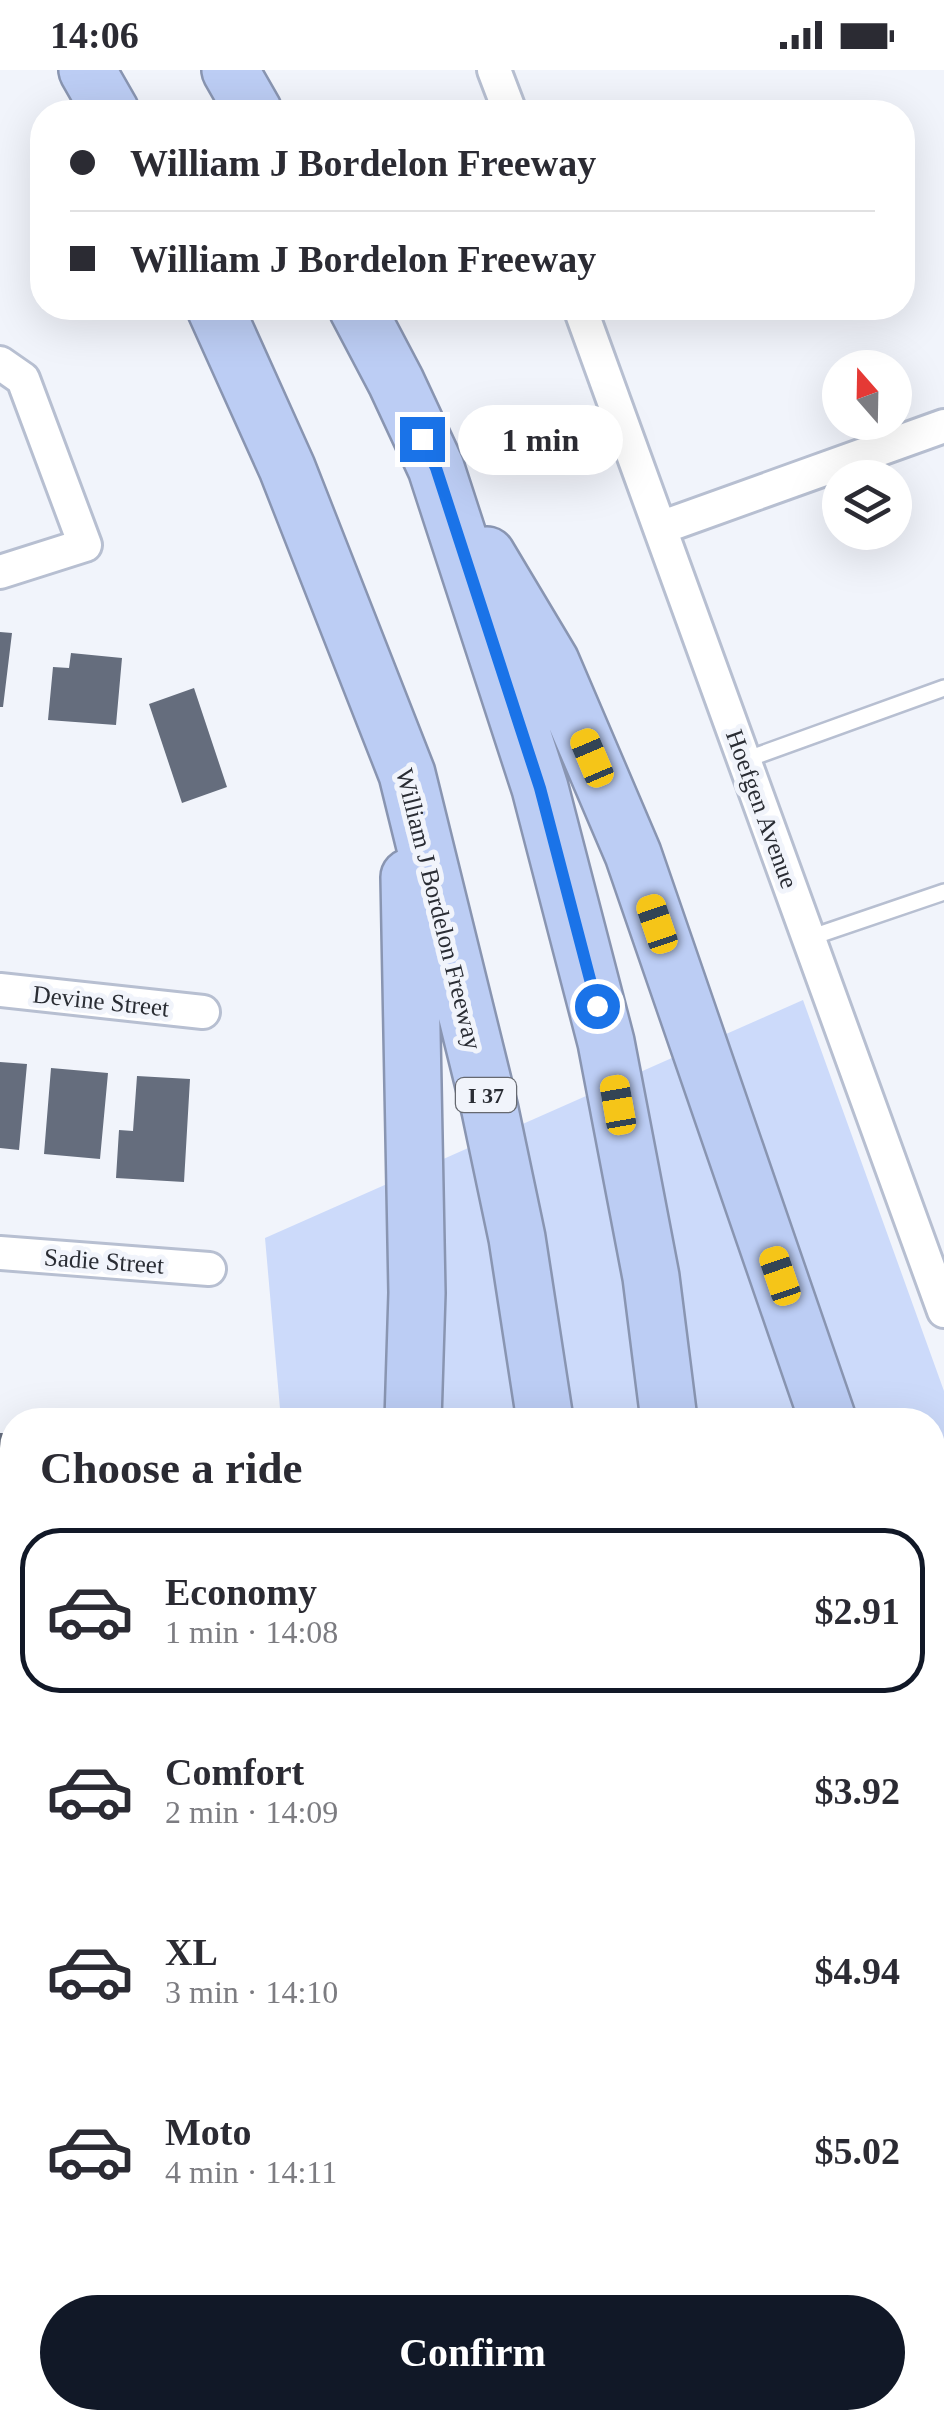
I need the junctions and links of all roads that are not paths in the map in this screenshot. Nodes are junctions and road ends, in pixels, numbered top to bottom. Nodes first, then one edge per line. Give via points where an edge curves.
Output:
1 (87, 70) edge
2 (230, 70) edge
3 (494, 70) edge
4 (104, 100) edge
5 (247, 100) edge
6 (505, 100) edge
7 (220, 320) edge
8 (362, 320) edge
9 (584, 320) edge
10 (0, 363) edge
11 (944, 426) edge
12 (436, 468) junction
13 (660, 528) junction
14 (0, 572) edge
15 (944, 688) edge
16 (745, 760) junction
17 (407, 774) junction
18 (944, 892) edge
19 (809, 938) junction
20 (0, 990) edge
21 (202, 1012) dead end
22 (0, 1254) edge
23 (209, 1269) dead end
24 (940, 1289) edge
25 (413, 1408) edge
26 (543, 1408) edge
27 (668, 1408) edge
28 (824, 1408) edge

1 - 4 highway
2 - 5 highway
3 - 6 street
7 - 17 highway, William J Bordelon Freeway / I 37 via 287,468
8 - 12 highway
9 - 13 street, Hoefgen Avenue
10 - 14 street via 23,379 85,545
11 - 13 street
12 - 27 highway via 540,788 606,1042 651,1276
12 - 28 highway via 552,662 633,854
13 - 16 street, Hoefgen Avenue
15 - 16 lane
16 - 19 street, Hoefgen Avenue
17 - 25 highway
17 - 26 highway, William J Bordelon Freeway / I 37 via 518,1238
18 - 19 lane
19 - 24 street, Hoefgen Avenue
20 - 21 street, Devine Street
22 - 23 street, Sadie Street

